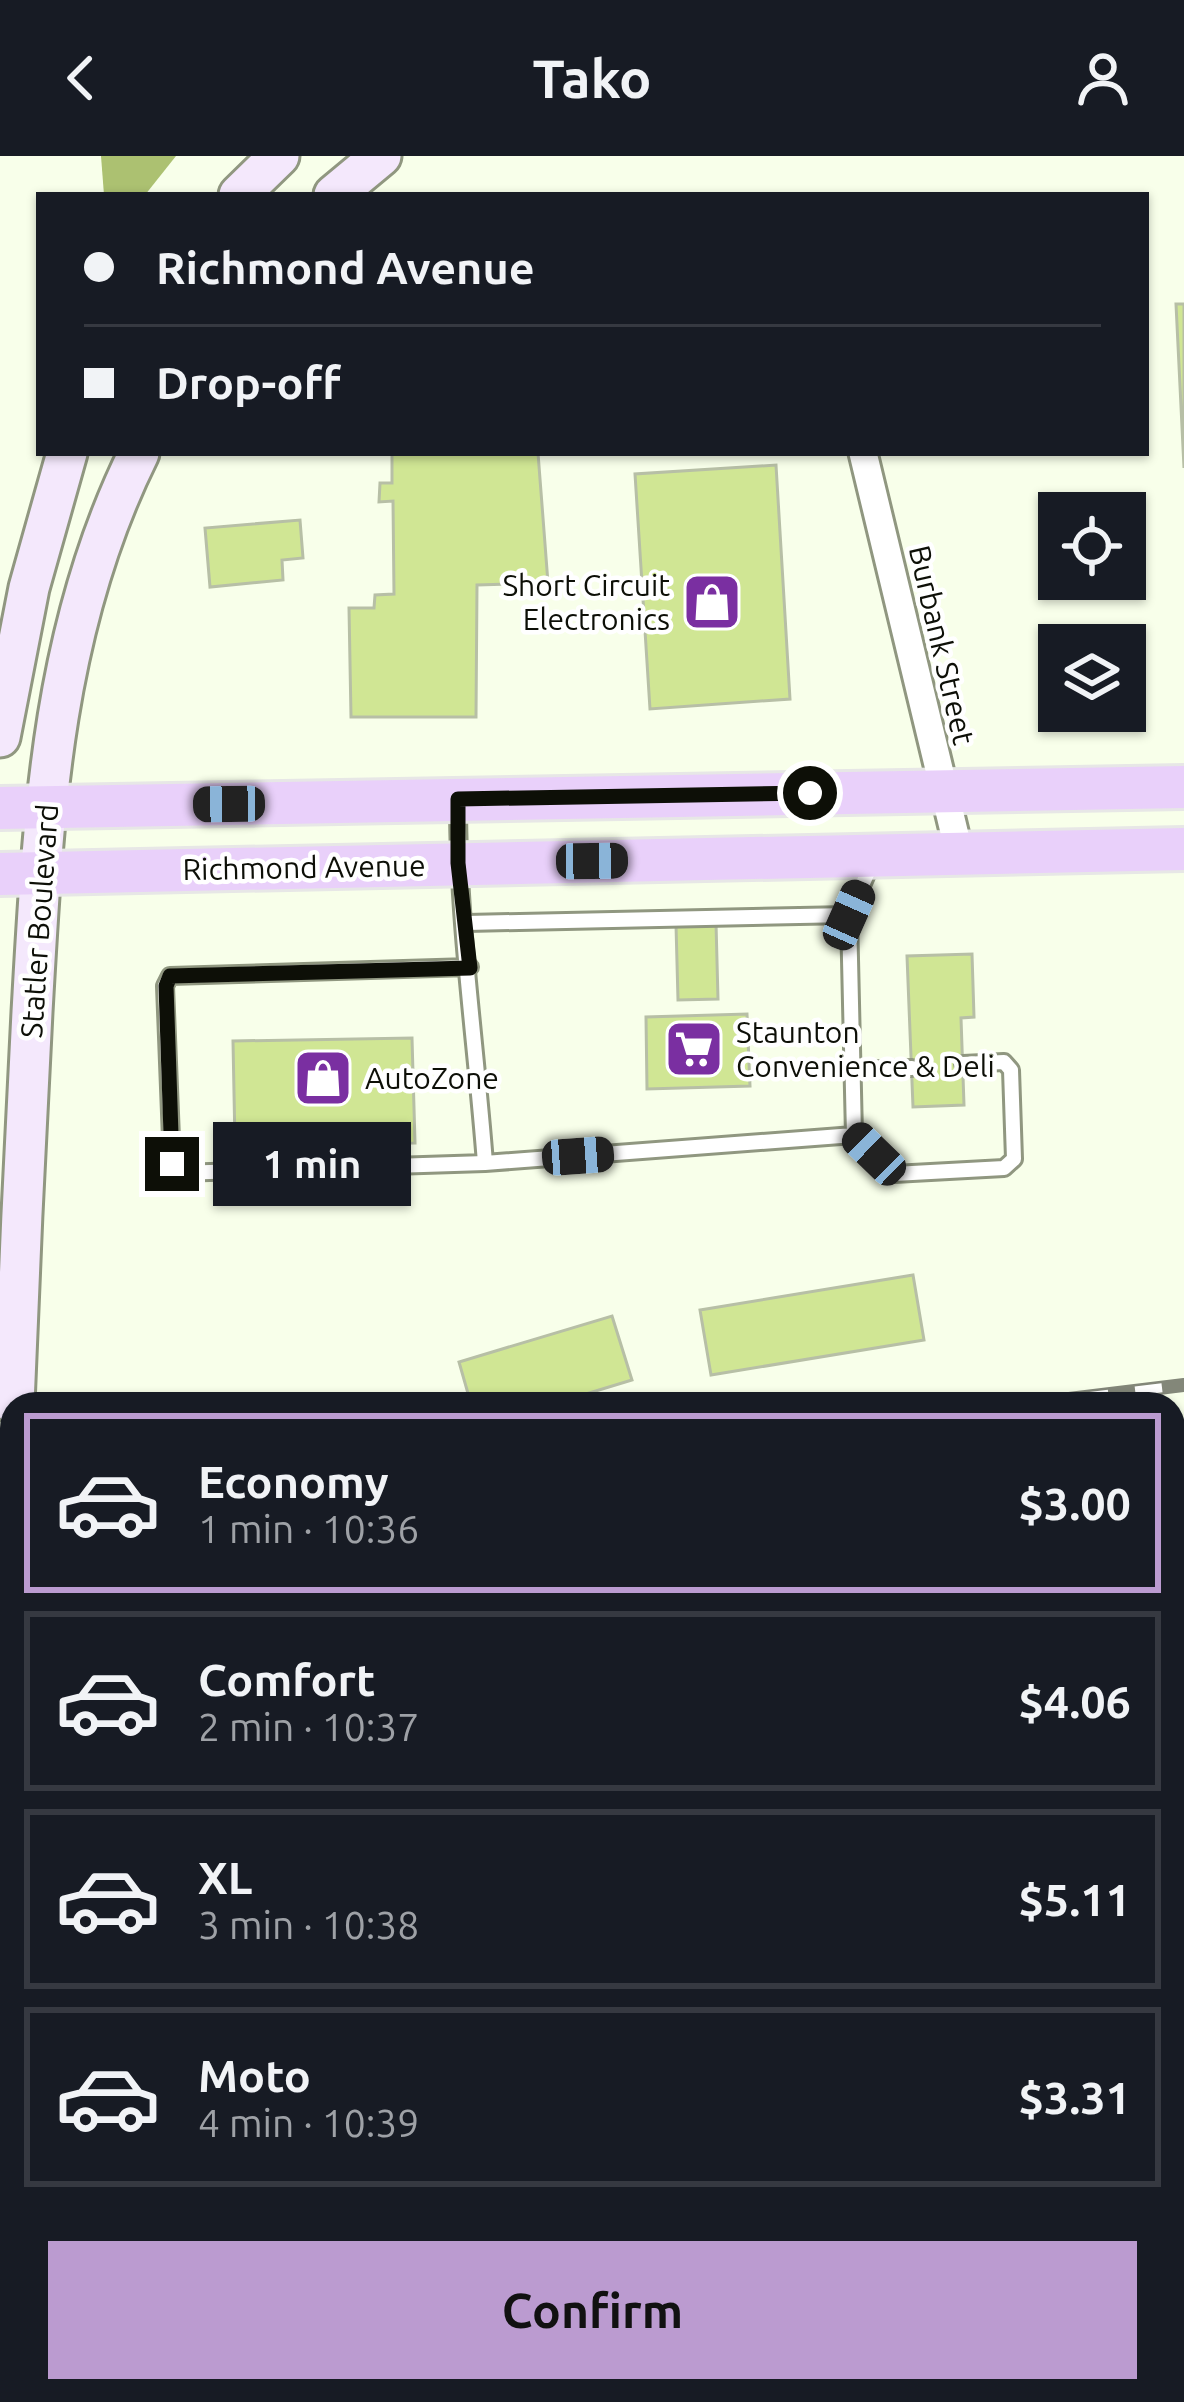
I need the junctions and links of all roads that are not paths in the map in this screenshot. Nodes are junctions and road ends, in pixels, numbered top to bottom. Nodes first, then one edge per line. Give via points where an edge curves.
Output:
1 (280, 156) edge
2 (381, 156) edge
3 (242, 192) edge
4 (338, 192) edge
5 (67, 456) edge
6 (138, 456) edge
7 (864, 456) edge
8 (0, 737) edge
9 (1184, 787) edge
10 (943, 791) junction
11 (458, 799) junction
12 (0, 808) edge
13 (45, 808) junction
14 (1184, 849) edge
15 (959, 852) junction
16 (875, 855) junction
17 (458, 863) junction
18 (20, 874) edge
19 (849, 915) junction
20 (467, 923) junction
21 (470, 968) junction
22 (962, 1064) dead end
23 (911, 1068) dead end
24 (854, 1070) junction
25 (854, 1136) junction
26 (485, 1163) junction
27 (14, 1392) edge

1 - 3 main road
2 - 4 main road
5 - 8 main road via 29,588
6 - 13 main road, Statler Boulevard via 76,619
7 - 10 street, Burbank Street
9 - 10 main road
10 - 11 main road
10 - 15 street, Burbank Street
11 - 13 main road
11 - 17 lane
12 - 13 main road
13 - 18 main road, Statler Boulevard
14 - 15 main road, Richmond Avenue
15 - 16 main road, Richmond Avenue
16 - 17 main road, Richmond Avenue
16 - 19 lane
17 - 18 main road, Richmond Avenue
17 - 20 lane
18 - 27 main road, Statler Boulevard
19 - 20 lane
19 - 24 lane
20 - 21 lane
21 - 26 lane
21 - 26 lane via 170,976 172,1164 179,1173
22 - 25 lane via 1004,1063 1011,1070 1014,1160 1004,1168 894,1174
23 - 24 lane
24 - 25 lane
25 - 26 lane

